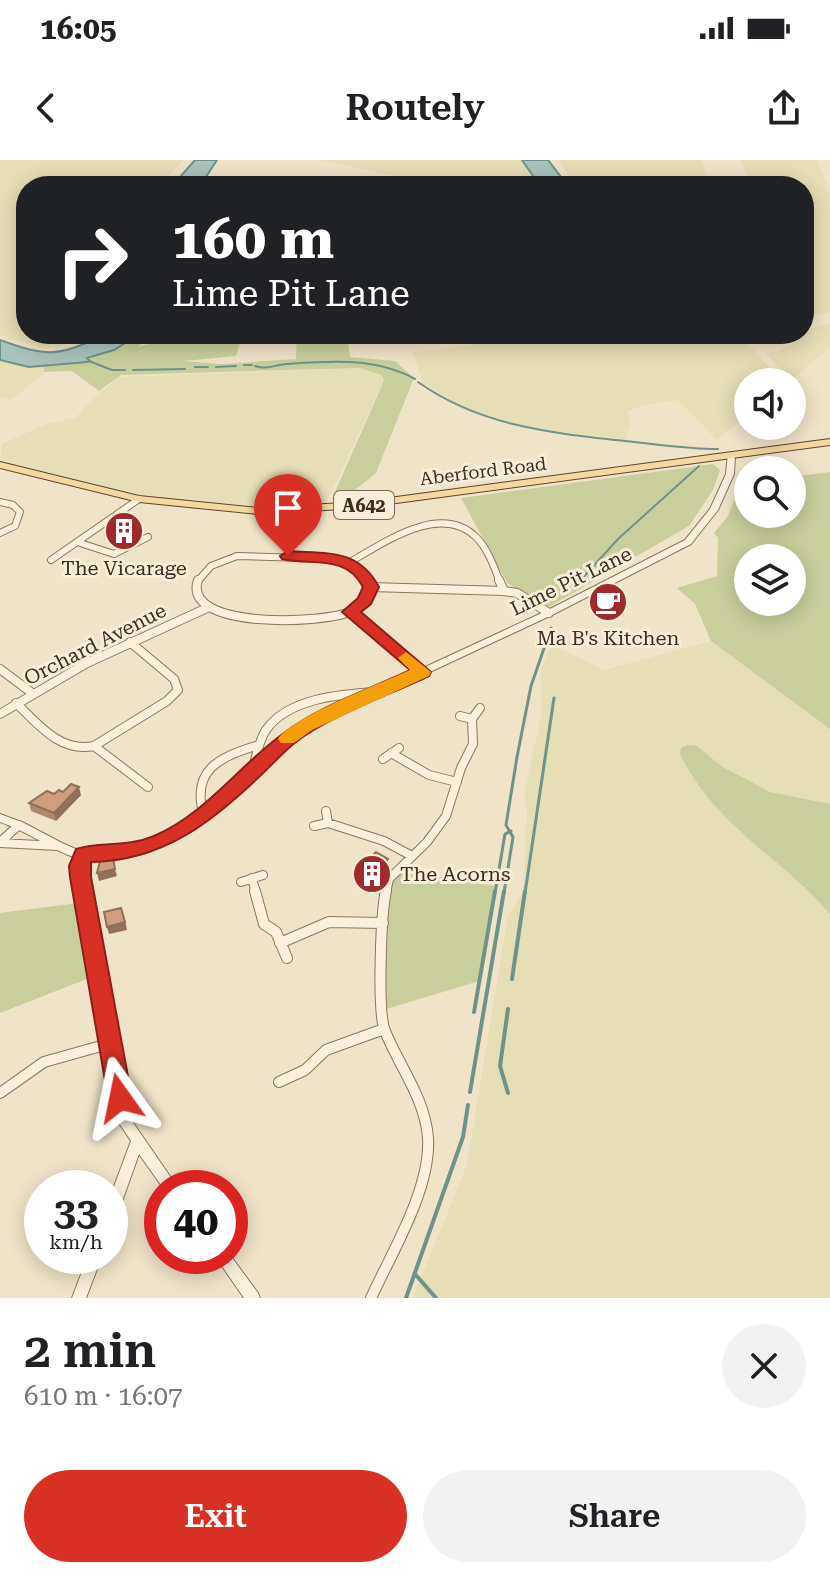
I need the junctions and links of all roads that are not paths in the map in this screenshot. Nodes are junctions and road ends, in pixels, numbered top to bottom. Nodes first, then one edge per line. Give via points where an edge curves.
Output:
1 (830, 442) edge
2 (731, 455) junction
3 (0, 465) edge
4 (139, 499) junction
5 (0, 502) edge
6 (294, 527) dead end
7 (0, 533) edge
8 (148, 537) dead end
9 (77, 542) junction
10 (288, 556) junction
11 (51, 560) dead end
12 (350, 562) junction
13 (371, 587) junction
14 (504, 591) junction
15 (207, 608) junction
16 (351, 612) junction
17 (549, 613) junction
18 (130, 642) junction
19 (0, 669) edge
20 (423, 672) junction
21 (377, 692) junction
22 (32, 693) junction
23 (16, 703) junction
24 (480, 708) dead end
25 (0, 714) edge
26 (259, 745) junction
27 (94, 746) junction
28 (391, 753) dead end
29 (252, 772) junction
30 (457, 782) junction
31 (148, 787) dead end
32 (326, 811) dead end
33 (204, 816) junction
34 (0, 818) edge
35 (328, 823) junction
36 (19, 825) junction
37 (314, 826) dead end
38 (0, 842) edge
39 (58, 846) junction
40 (83, 855) junction
41 (412, 856) junction
42 (263, 875) dead end
43 (252, 878) junction
44 (241, 882) dead end
45 (383, 923) junction
46 (280, 943) junction
47 (287, 958) dead end
48 (384, 1029) junction
49 (108, 1044) junction
50 (279, 1082) dead end
51 (0, 1093) edge
52 (137, 1142) junction
53 (127, 1170) edge
54 (158, 1170) edge
55 (88, 1274) edge
56 (235, 1274) edge
57 (79, 1298) edge
58 (253, 1298) edge
59 (371, 1298) edge

1 - 2 main road, Aberford Road / A642
2 - 4 main road, Aberford Road / A642 via 328,508 226,510
2 - 17 street, Lime Pit Lane via 730,474 714,510 688,542
3 - 4 main road, Aberford Road / A642
4 - 9 street
5 - 7 street via 20,512 15,526
6 - 10 street
8 - 9 street via 112,557
9 - 11 street
10 - 12 street
10 - 15 street via 237,556 210,566 195,585
12 - 13 street
12 - 14 street via 417,527 453,526 477,538
13 - 14 street
13 - 16 street
14 - 17 street
15 - 16 street via 233,616 316,620
15 - 18 street, Orchard Avenue
16 - 20 street
17 - 20 street, Lime Pit Lane
18 - 22 street, Orchard Avenue
18 - 27 street via 174,679 178,690
19 - 22 street
20 - 21 street, Lime Pit Lane
21 - 26 street, Lime Pit Lane via 286,712 267,728
21 - 29 street, Lime Pit Lane via 306,726
22 - 23 street, Orchard Avenue
23 - 25 street, Orchard Avenue
23 - 27 street via 67,747
24 - 30 street via 466,718 473,744
26 - 29 street, Lime Pit Lane
26 - 33 street via 229,754 207,772 198,792
27 - 31 street
28 - 30 street via 429,775
29 - 33 street, Lime Pit Lane
30 - 41 street via 437,831
32 - 35 street
33 - 40 street, Lime Pit Lane via 140,849
34 - 36 street
35 - 37 street
35 - 41 street
36 - 38 street
36 - 39 street
38 - 39 street
39 - 40 street
40 - 49 street via 79,866
41 - 45 street via 389,879
42 - 43 street
43 - 44 street
43 - 46 street via 264,924 276,932
45 - 46 street via 322,923
45 - 48 street
46 - 47 street
48 - 50 street via 326,1050 305,1070
48 - 59 street via 424,1114 427,1163
49 - 51 street via 44,1062
49 - 52 street via 126,1123
52 - 53 street
52 - 54 street
55 - 57 street
56 - 58 street

